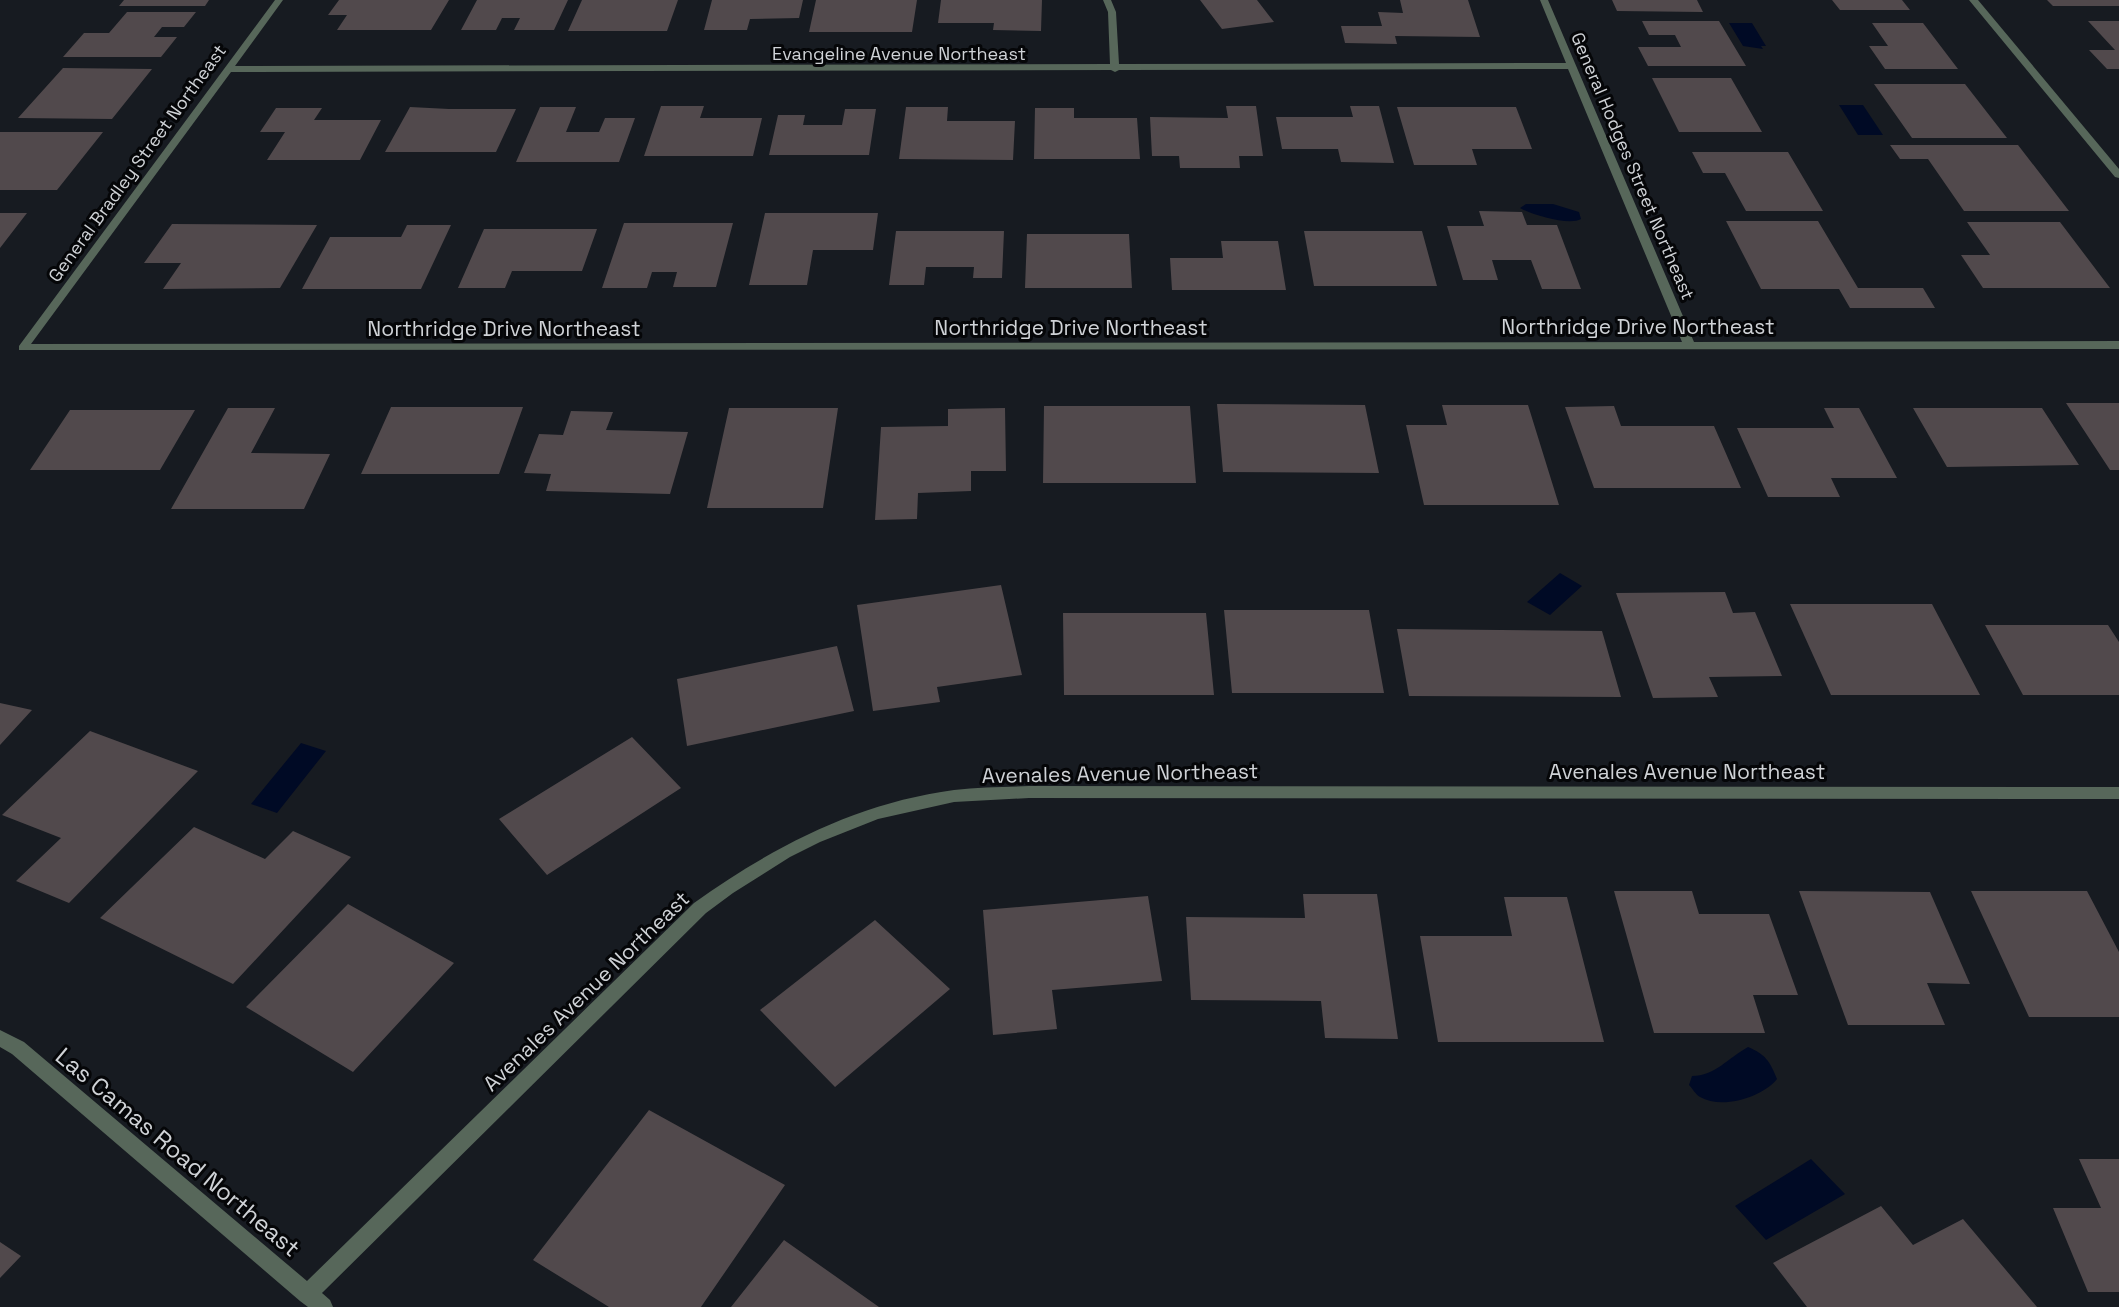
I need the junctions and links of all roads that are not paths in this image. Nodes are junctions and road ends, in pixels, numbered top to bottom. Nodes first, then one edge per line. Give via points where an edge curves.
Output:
1 (279, 0) edge
2 (1107, 0) edge
3 (1544, 0) edge
4 (1973, 0) edge
5 (1571, 66) junction
6 (1115, 68) junction
7 (228, 69) junction
8 (2119, 175) edge
9 (1689, 345) junction
10 (2119, 345) edge
11 (23, 348) joint
12 (2119, 793) edge
13 (0, 1038) edge
14 (307, 1294) junction
15 (323, 1307) edge

1 - 7 street, General Bradley Street Northeast
2 - 6 street
3 - 5 street, General Hodges Street Northeast
4 - 8 street
5 - 6 street, Evangeline Avenue Northeast
5 - 9 street, General Hodges Street Northeast
6 - 7 street, Evangeline Avenue Northeast
7 - 11 street, General Bradley Street Northeast
9 - 10 street, Northridge Drive Northeast
9 - 11 street, Northridge Drive Northeast
12 - 14 street, Avenales Avenue Northeast via 1029,792 944,797 860,816 745,874 700,908
13 - 14 street, Las Camas Road Northeast via 18,1048
14 - 15 street, Las Camas Road Northeast

